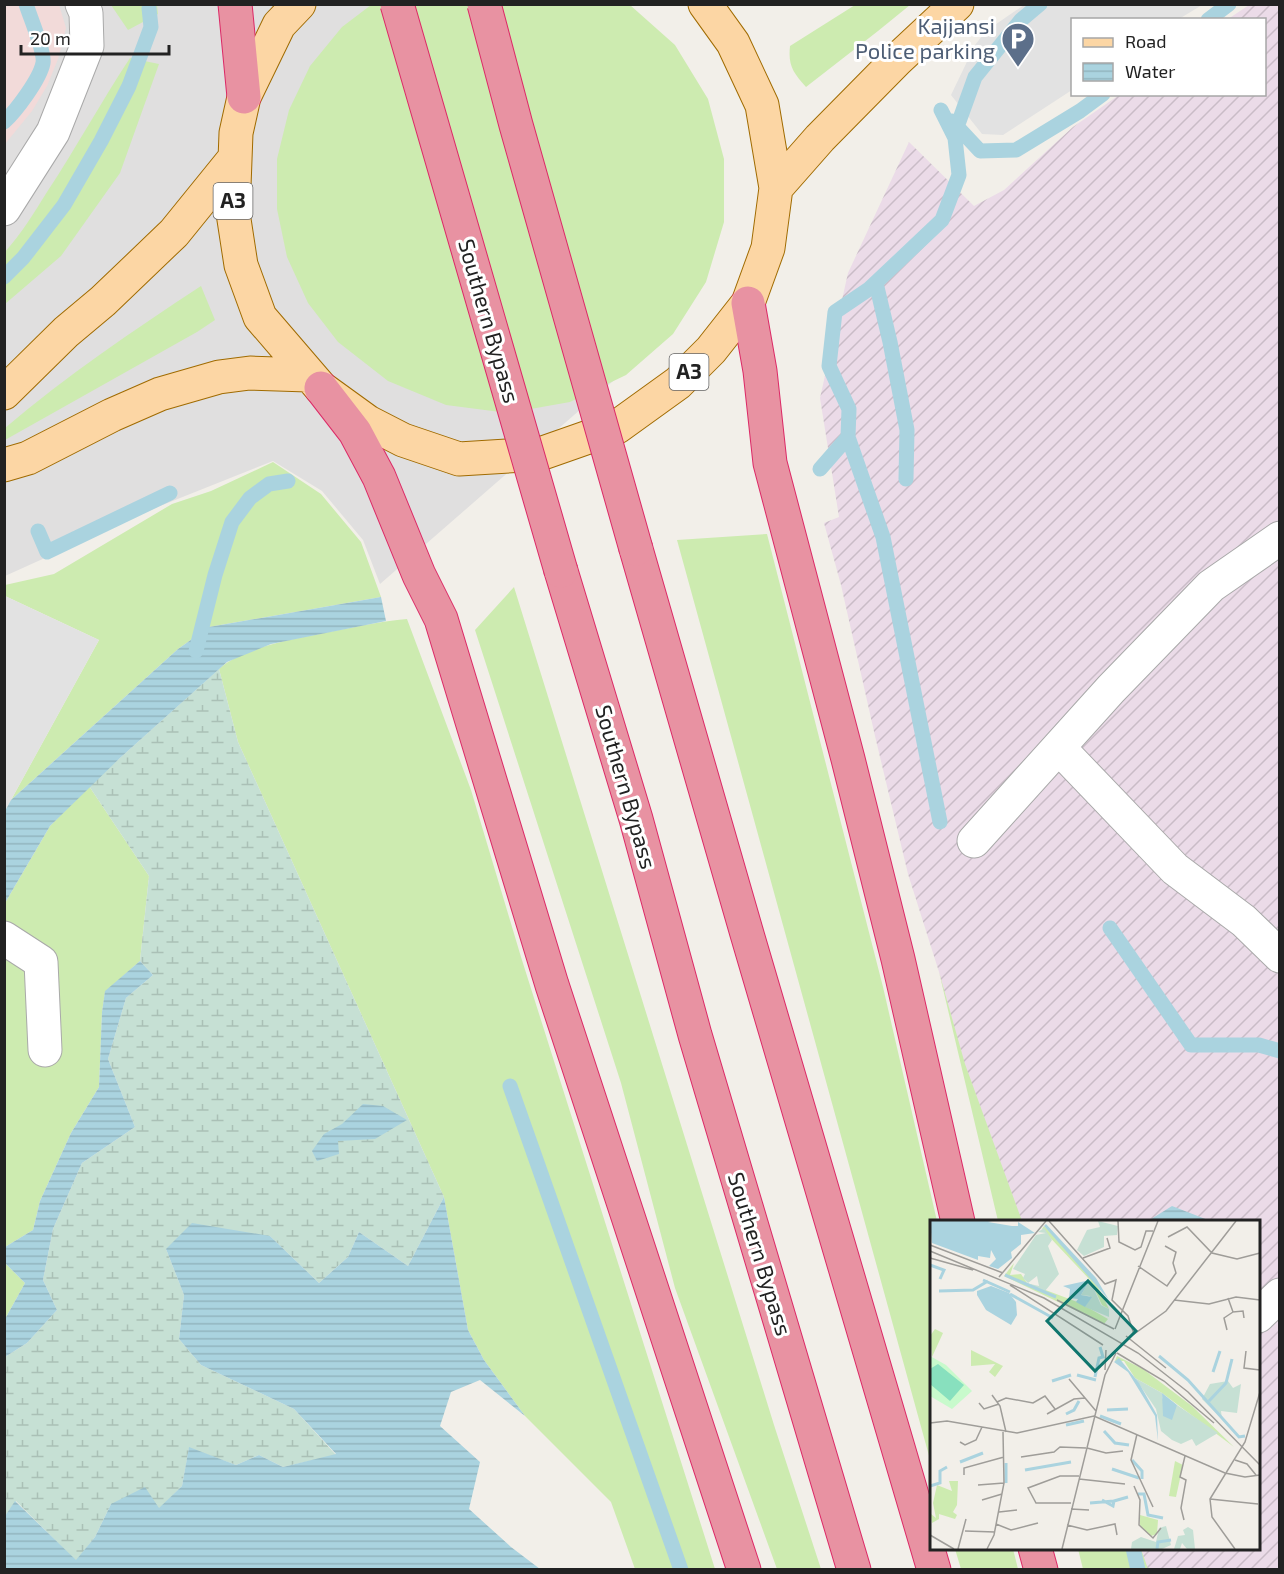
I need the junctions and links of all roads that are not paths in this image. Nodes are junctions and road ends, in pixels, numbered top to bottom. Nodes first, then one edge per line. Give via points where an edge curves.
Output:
1 (82, 4) edge
2 (235, 4) edge
3 (299, 4) edge
4 (398, 4) edge
5 (484, 4) edge
6 (705, 4) edge
7 (957, 4) edge
8 (244, 97) junction
9 (234, 159) junction
10 (776, 188) junction
11 (4, 208) edge
12 (748, 303) junction
13 (314, 381) junction
14 (4, 393) edge
15 (4, 465) edge
16 (1280, 537) edge
17 (1059, 748) junction
18 (974, 841) dead end
19 (4, 938) edge
20 (1280, 956) edge
21 (45, 1050) dead end
22 (958, 1220) edge
23 (1280, 1295) edge
24 (1260, 1314) edge
25 (1036, 1550) edge
26 (744, 1569) edge
27 (854, 1569) edge
28 (934, 1569) edge
29 (1041, 1569) edge

1 - 11 street via 87,46 53,132
2 - 8 highway
3 - 8 main road, A3 via 279,25
4 - 27 highway, Southern Bypass, bridge
5 - 28 highway, bridge via 636,549
6 - 10 main road, A3 via 733,43 762,105
7 - 10 main road via 820,138
8 - 9 main road, A3
9 - 13 main road, A3 via 233,213 241,264 260,317
9 - 14 main road, A3 via 174,234
10 - 12 main road, A3 via 768,248
12 - 13 main road, A3 via 711,350 678,383 617,427 540,454 459,459 403,440 368,422
12 - 22 highway via 770,463 898,959
13 - 15 main road via 250,373 219,377 160,394 28,458
13 - 26 highway via 355,432 379,477 441,619 552,985
16 - 17 street via 1211,586
17 - 18 street
17 - 20 street via 1175,869 1244,921
19 - 21 street via 41,962
23 - 24 street
25 - 29 highway

